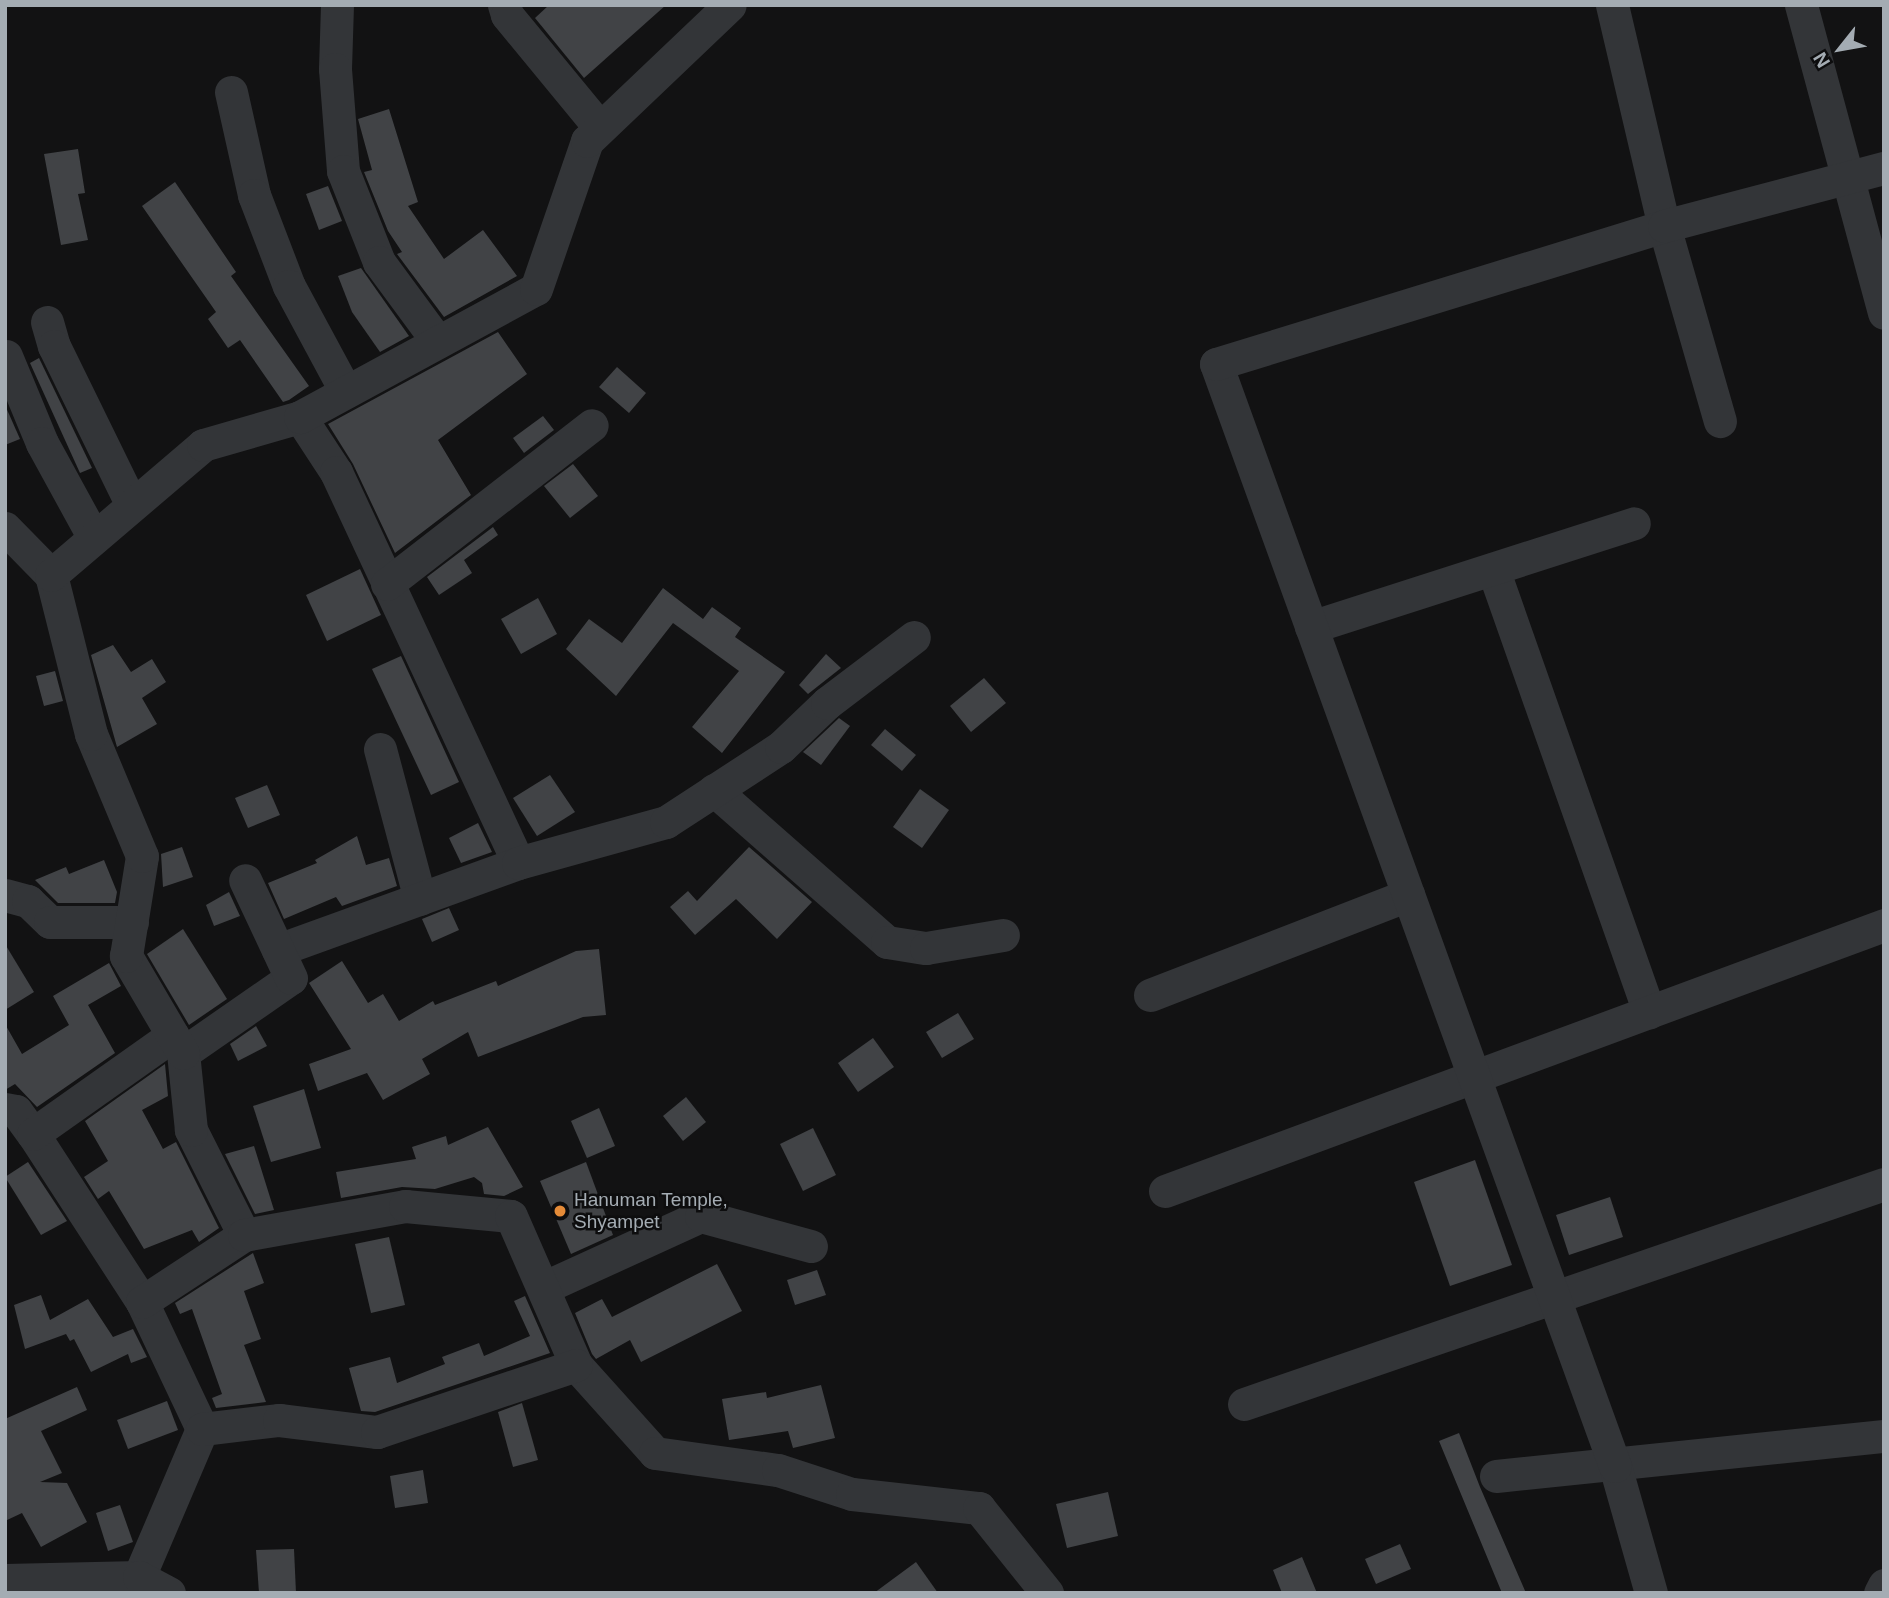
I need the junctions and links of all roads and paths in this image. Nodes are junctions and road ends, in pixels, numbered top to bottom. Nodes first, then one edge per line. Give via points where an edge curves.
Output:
1 (337, 5) edge
2 (504, 5) edge
3 (730, 5) edge
4 (1612, 5) edge
5 (1801, 5) edge
6 (231, 92) dead end
7 (600, 128) junction
8 (1884, 168) edge
9 (1850, 177) junction
10 (1664, 226) junction
11 (1884, 313) edge
12 (47, 322) dead end
13 (438, 342) junction
14 (6, 356) edge
15 (346, 392) junction
16 (300, 416) junction
17 (1720, 421) dead end
18 (592, 425) dead end
19 (132, 505) junction
20 (1634, 523) dead end
21 (5, 528) edge
22 (94, 538) junction
23 (1493, 569) junction
24 (51, 575) junction
25 (387, 584) junction
26 (1311, 627) junction
27 (914, 637) dead end
28 (380, 749) dead end
29 (714, 790) junction
30 (519, 863) junction
31 (245, 880) dead end
32 (5, 895) edge
33 (1408, 895) junction
34 (420, 899) junction
35 (132, 922) junction
36 (1884, 925) edge
37 (1003, 935) dead end
38 (278, 950) junction
39 (1150, 995) dead end
40 (1649, 1012) junction
41 (178, 1044) junction
42 (1474, 1076) junction
43 (5, 1109) edge
44 (33, 1135) junction
45 (1884, 1184) edge
46 (1165, 1191) dead end
47 (244, 1235) junction
48 (811, 1245) dead end
49 (545, 1287) junction
50 (1553, 1295) junction
51 (142, 1302) junction
52 (576, 1366) junction
53 (1244, 1404) dead end
54 (202, 1429) junction
55 (1884, 1436) edge
56 (1615, 1466) junction
57 (1496, 1476) dead end
58 (139, 1577) junction
59 (5, 1580) edge
60 (1884, 1585) edge
61 (169, 1593) edge
62 (1047, 1593) edge
63 (1651, 1593) edge
64 (1880, 1593) edge

1 - 13 street via 335,69 343,170 379,262
2 - 7 street via 507,15
3 - 7 street
4 - 10 street
5 - 9 street
6 - 15 street via 254,195 289,286
7 - 13 street via 587,141 536,289
8 - 9 street
9 - 10 street
9 - 11 street
10 - 17 street
10 - 26 street via 1216,364
12 - 19 street via 54,346
13 - 15 street
14 - 22 street via 42,443
15 - 16 street
16 - 19 street via 203,445
16 - 25 street via 335,472
18 - 25 street
19 - 22 street
20 - 23 street
21 - 24 street
22 - 24 street
23 - 26 street
23 - 40 street
24 - 35 street via 91,734 142,856
25 - 30 street
26 - 33 street
27 - 29 street via 827,704 781,747
28 - 34 street
29 - 30 street via 666,822
29 - 37 street via 887,942 926,948
30 - 34 street
31 - 38 street
32 - 35 street via 28,901 50,922
33 - 39 street
33 - 42 street
34 - 38 street
35 - 41 street via 126,956
36 - 40 street
38 - 41 street via 291,978
40 - 42 street
41 - 44 street
41 - 47 street via 191,1130
42 - 46 street
42 - 50 street
43 - 44 street via 16,1111
44 - 51 street
45 - 50 street
47 - 49 street via 405,1206 495,1213 511,1216
47 - 51 street
48 - 49 street via 701,1216
49 - 52 street
50 - 53 street
50 - 56 street
51 - 54 street
52 - 54 street via 377,1432 279,1420
52 - 62 street via 654,1453 778,1470 852,1494 979,1508
54 - 58 street
55 - 56 street
56 - 57 street
56 - 63 street
58 - 59 street
58 - 61 street
60 - 64 street

